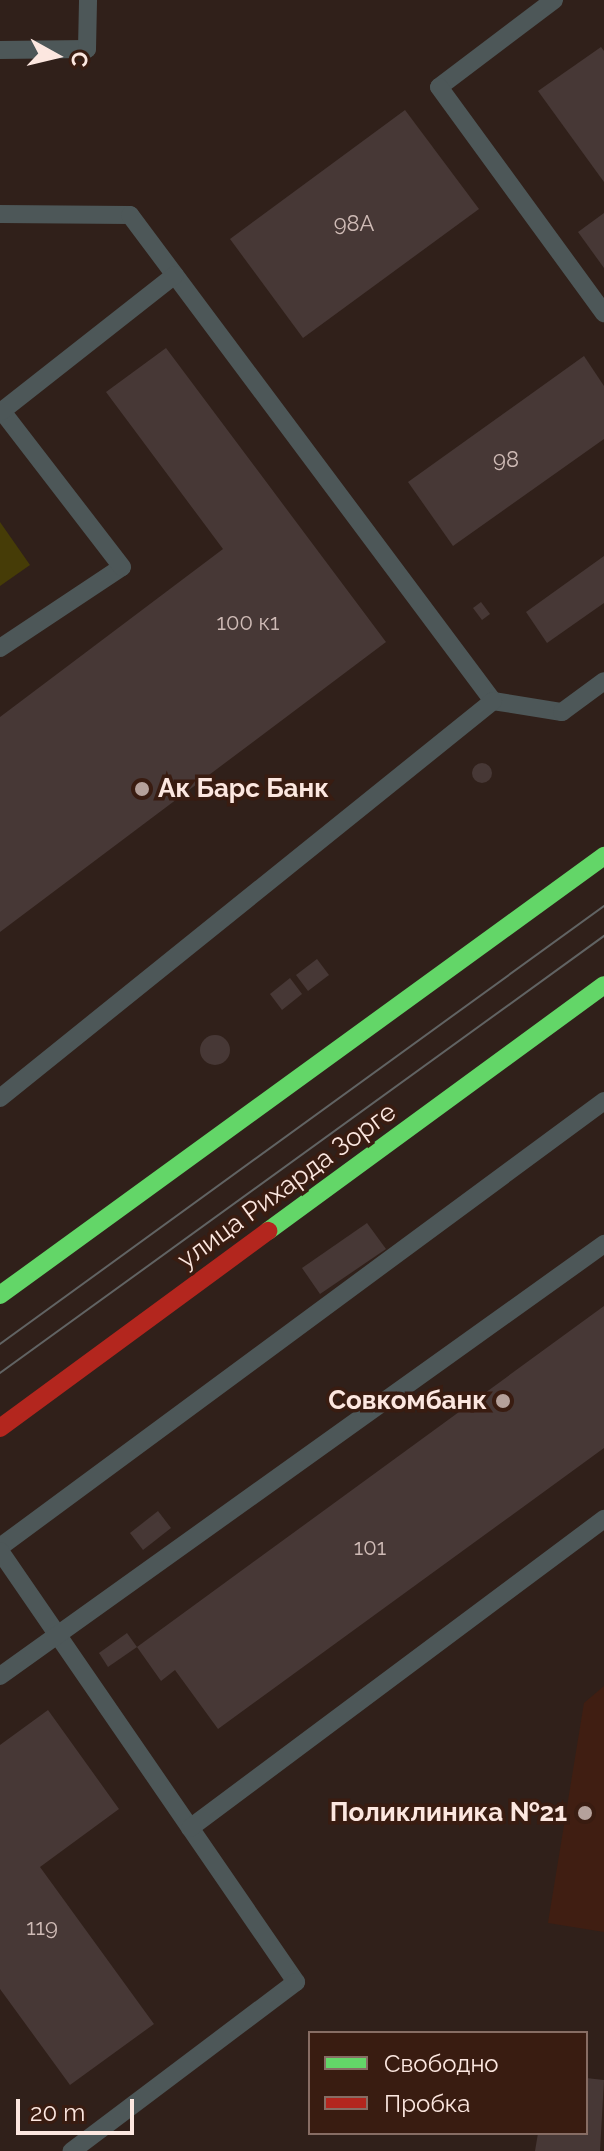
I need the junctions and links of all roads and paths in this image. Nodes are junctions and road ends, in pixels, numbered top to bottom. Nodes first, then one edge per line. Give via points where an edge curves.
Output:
1 (88, 0) edge
2 (554, 0) edge
3 (0, 50) edge
4 (0, 214) edge
5 (175, 275) junction
6 (604, 313) edge
7 (0, 648) edge
8 (604, 681) edge
9 (493, 701) junction
10 (604, 856) edge
11 (604, 985) edge
12 (0, 1098) edge
13 (604, 1101) edge
14 (604, 1244) edge
15 (0, 1295) edge
16 (0, 1428) edge
17 (604, 1519) edge
18 (0, 1549) edge
19 (57, 1634) junction
20 (0, 1676) edge
21 (190, 1828) junction
22 (72, 2151) edge

1 - 3 lane via 87,49
2 - 6 lane via 439,87
4 - 5 lane via 130,215
5 - 7 lane via 2,411 122,567
5 - 9 lane
8 - 9 lane via 562,712
9 - 12 lane
10 - 15 street
11 - 16 street, улица Рихарда Зорге
13 - 18 lane
14 - 19 lane via 183,1552
17 - 21 lane
18 - 19 lane
19 - 20 lane
19 - 21 lane
21 - 22 lane via 296,1982

